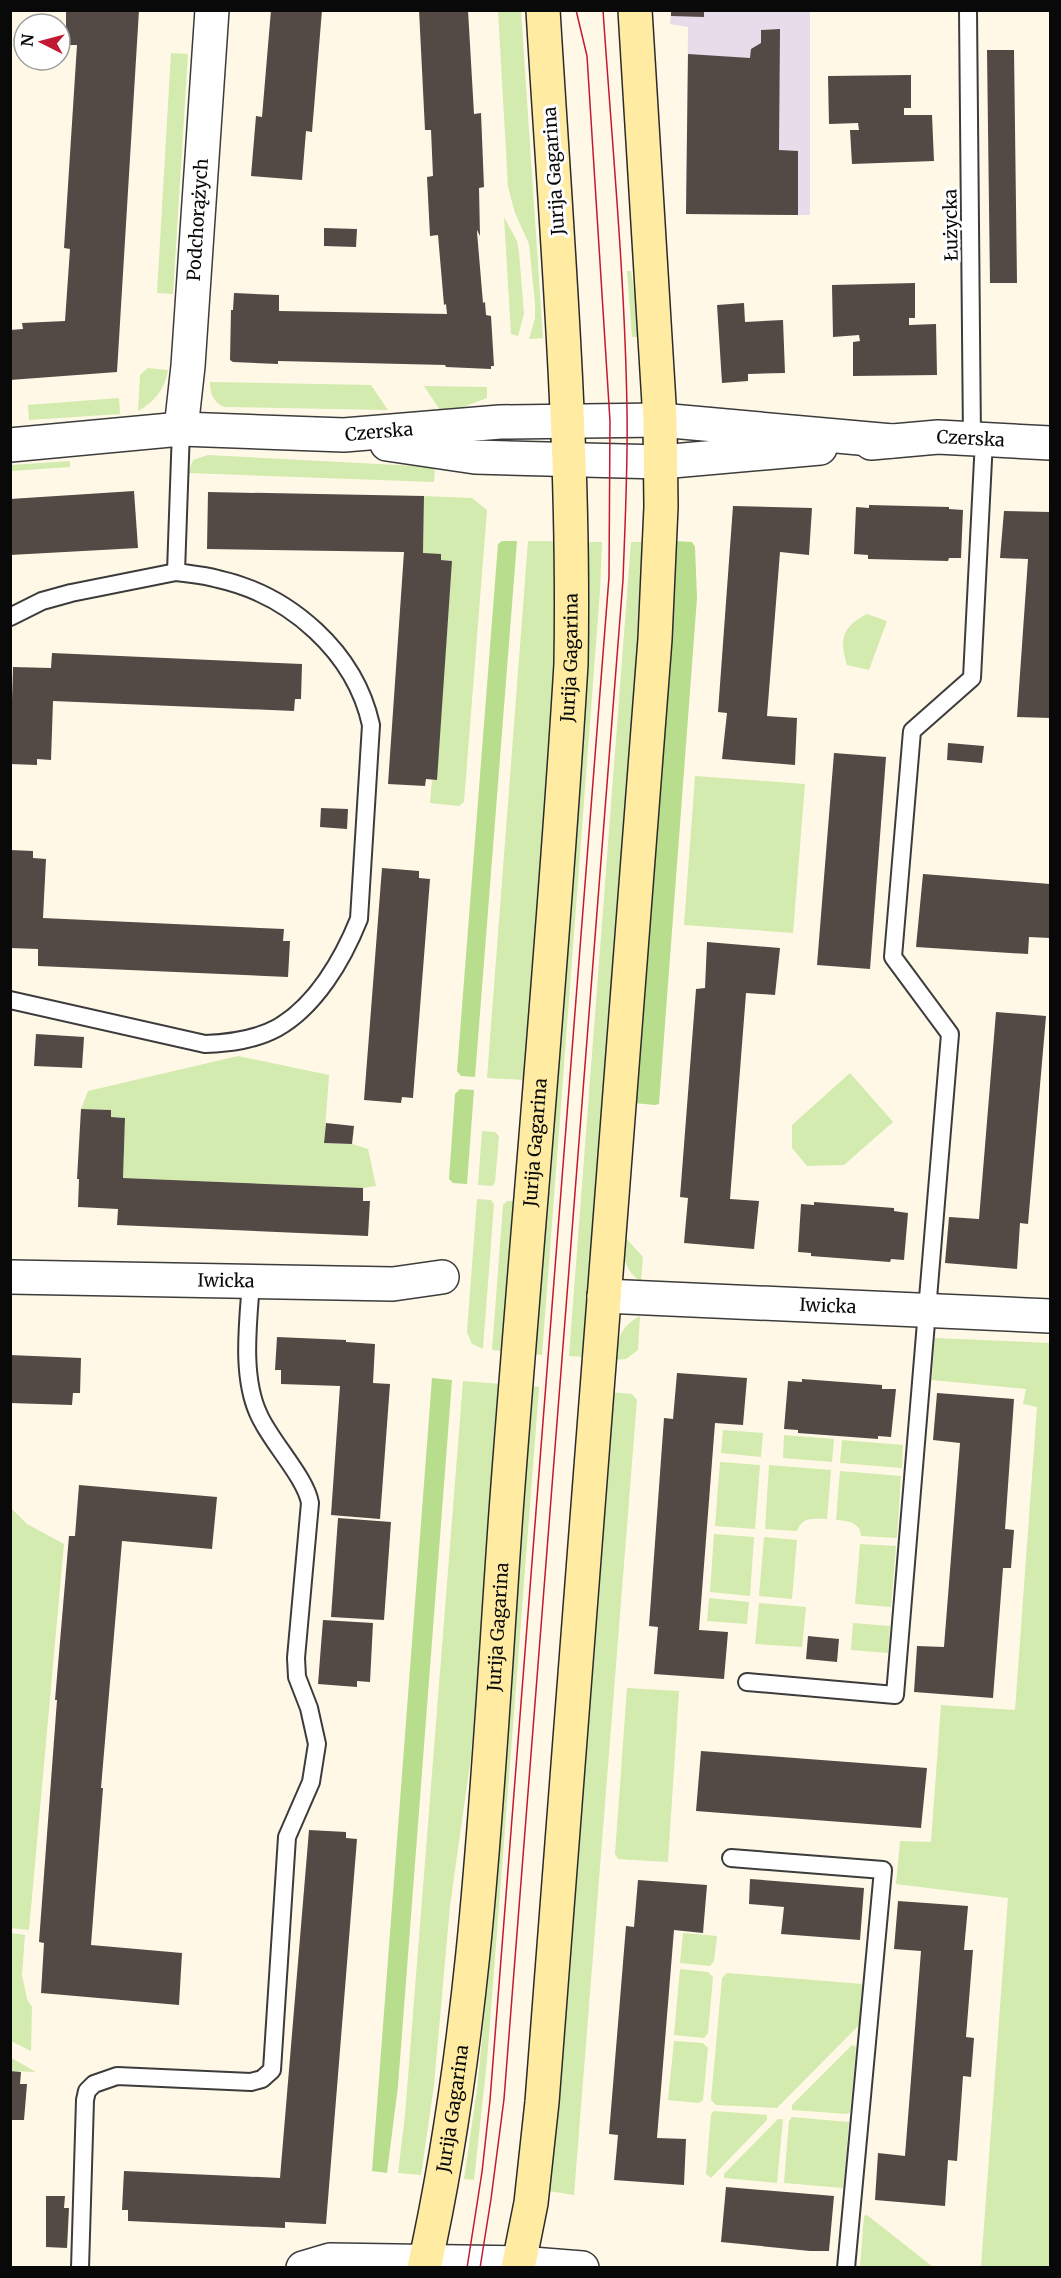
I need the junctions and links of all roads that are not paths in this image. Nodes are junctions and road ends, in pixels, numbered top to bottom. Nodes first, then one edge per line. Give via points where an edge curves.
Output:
1 (212, 10) edge
2 (543, 10) edge
3 (635, 10) edge
4 (968, 10) edge
5 (660, 420) junction
6 (568, 422) junction
7 (181, 429) junction
8 (344, 435) junction
9 (978, 439) junction
10 (892, 441) junction
11 (1050, 443) edge
12 (10, 445) edge
13 (569, 461) junction
14 (661, 462) junction
15 (176, 572) junction
16 (10, 617) edge
17 (10, 1000) edge
18 (10, 1277) edge
19 (442, 1277) dead end
20 (251, 1282) junction
21 (604, 1296) junction
22 (926, 1312) junction
23 (1050, 1316) edge
24 (747, 1682) dead end
25 (731, 1858) dead end
26 (425, 2265) edge
27 (518, 2265) edge
28 (80, 2268) edge
29 (303, 2268) edge
30 (582, 2268) edge
31 (846, 2268) edge

1 - 7 street, Podchorążych
2 - 6 main road, Jurija Gagarina
3 - 5 main road
4 - 9 lane, Łużycka
5 - 6 street, Czerska
5 - 10 street, Czerska
5 - 14 main road
6 - 8 street, Czerska via 500,422
6 - 13 main road, Jurija Gagarina
7 - 8 street
7 - 12 street
7 - 15 lane
8 - 13 street, Czerska via 464,455
9 - 10 street, Czerska
9 - 11 street, Czerska
9 - 22 lane, Łużycka via 972,678 912,731 893,957 950,1034
10 - 14 street, Czerska
13 - 14 street, Czerska
13 - 26 main road, Jurija Gagarina via 569,697 485,1803 457,2097
14 - 21 main road via 655,639
15 - 16 lane via 71,593 42,601
15 - 17 lane via 238,585 289,611 330,644 360,689 371,725 359,919 326,981 302,1010 277,1028 252,1038 205,1044
18 - 20 street, Iwicka
19 - 20 street, Iwicka via 393,1284
20 - 28 lane via 248,1384 259,1415 308,1492 310,1503 296,1658 297,1677 317,1744 311,1782 287,1837 272,2070 252,2082 117,2076 103,2079 87,2091
21 - 22 street, Iwicka
21 - 27 main road via 542,2102 531,2203
22 - 23 street, Iwicka
22 - 24 lane, Łużycka via 895,1695
25 - 31 lane via 883,1870
26 - 27 street
26 - 29 street via 330,2260
27 - 30 street

